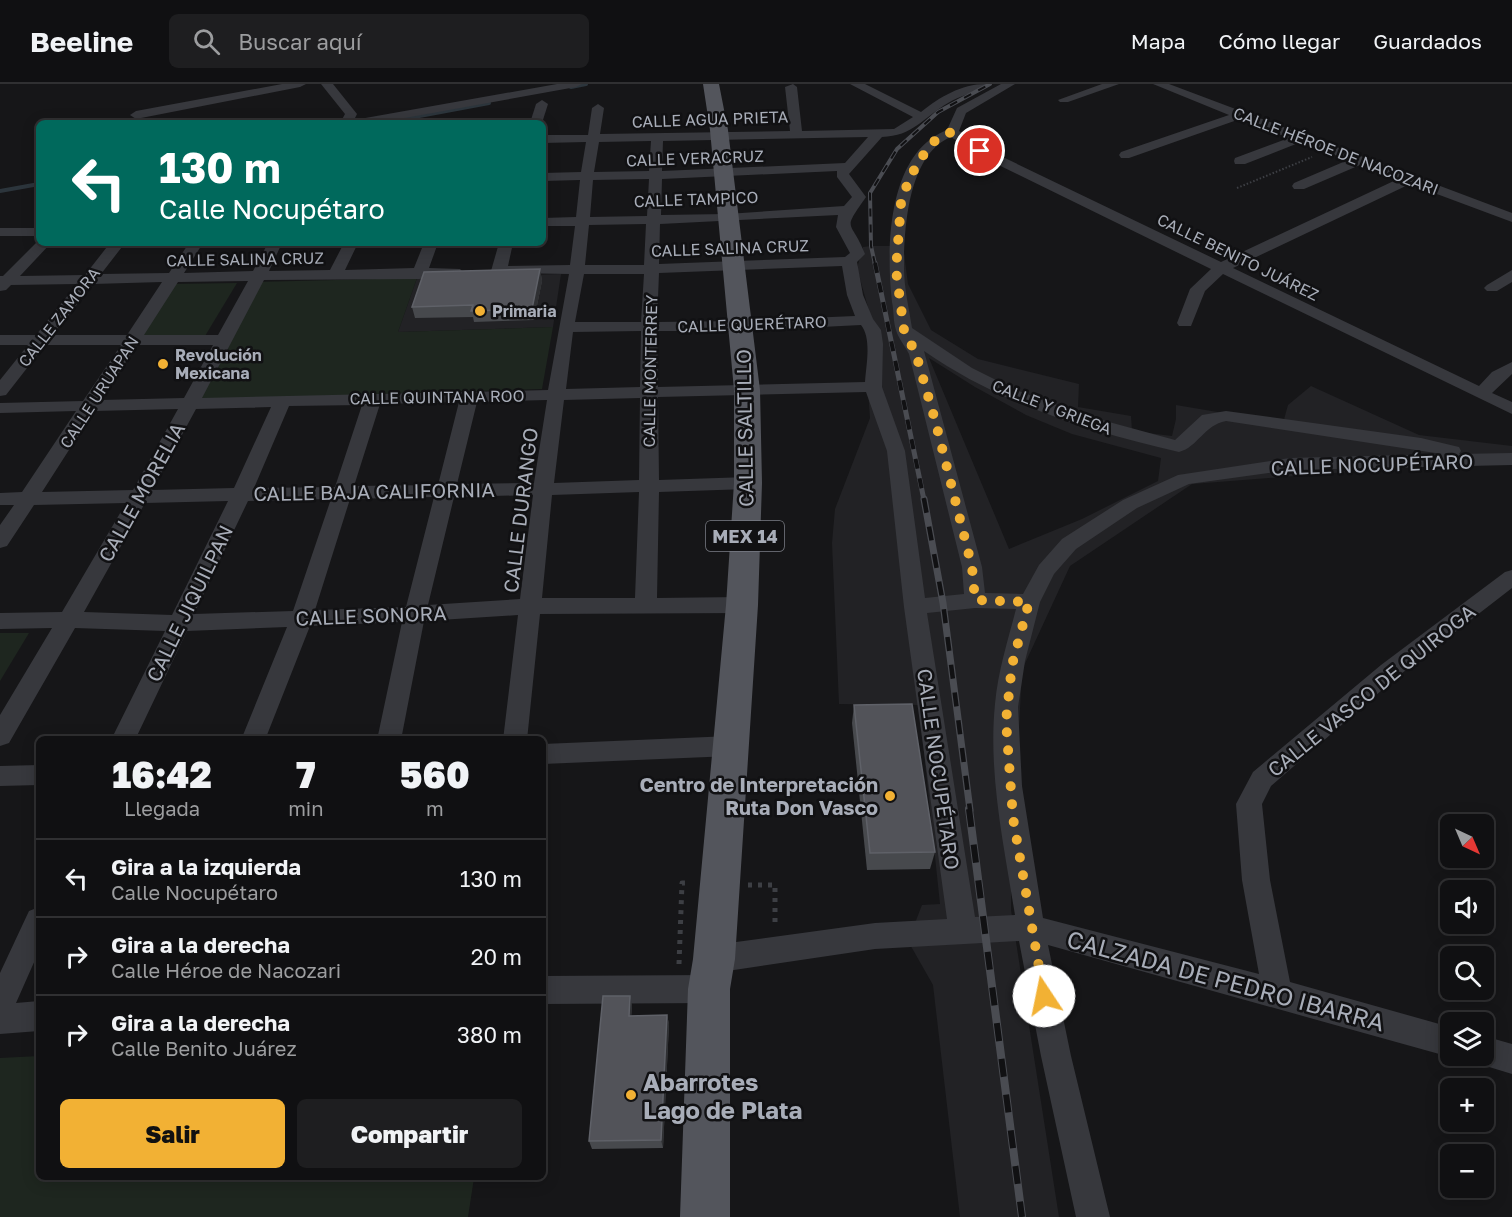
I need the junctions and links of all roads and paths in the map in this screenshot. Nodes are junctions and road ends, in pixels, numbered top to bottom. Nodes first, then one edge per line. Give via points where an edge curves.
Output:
1 (300, 84) edge
2 (327, 84) edge
3 (576, 84) edge
4 (711, 84) edge
5 (855, 84) edge
6 (980, 84) edge
7 (1009, 84) edge
8 (1113, 84) edge
9 (1159, 84) edge
10 (791, 87) dead end
11 (1064, 100) dead end
12 (542, 104) dead end
13 (598, 108) dead end
14 (136, 115) dead end
15 (1239, 115) junction
16 (920, 116) junction
17 (348, 120) edge
18 (374, 120) edge
19 (537, 120) edge
20 (952, 132) junction
21 (796, 133) junction
22 (719, 135) junction
23 (877, 135) junction
24 (593, 138) junction
25 (657, 138) junction
26 (1300, 138) junction
27 (546, 139) edge
28 (1332, 149) junction
29 (1125, 155) dead end
30 (1360, 160) junction
31 (1240, 161) dead end
32 (847, 167) junction
33 (722, 174) junction
34 (546, 177) edge
35 (587, 177) junction
36 (654, 177) junction
37 (1410, 179) junction
38 (1299, 186) dead end
39 (1236, 188) dead end
40 (851, 210) junction
41 (727, 218) junction
42 (1512, 218) edge
43 (654, 219) junction
44 (582, 221) junction
45 (546, 222) edge
46 (0, 232) edge
47 (36, 232) edge
48 (41, 246) edge
49 (115, 246) edge
50 (194, 246) edge
51 (274, 246) edge
52 (349, 246) edge
53 (430, 246) edge
54 (505, 246) edge
55 (849, 261) junction
56 (733, 266) junction
57 (1221, 268) junction
58 (652, 269) junction
59 (577, 270) junction
60 (465, 272) edge
61 (419, 274) junction
62 (1512, 275) edge
63 (334, 276) junction
64 (174, 277) junction
65 (259, 277) junction
66 (86, 280) junction
67 (2, 284) edge
68 (1492, 288) dead end
69 (865, 320) junction
70 (1185, 323) dead end
71 (649, 326) junction
72 (740, 326) junction
73 (566, 327) junction
74 (904, 330) junction
75 (41, 339) junction
76 (134, 339) junction
77 (0, 340) edge
78 (223, 340) junction
79 (1512, 367) edge
80 (873, 387) junction
81 (747, 390) junction
82 (0, 391) edge
83 (648, 391) junction
84 (558, 394) junction
85 (1481, 394) junction
86 (469, 397) junction
87 (373, 398) junction
88 (283, 400) junction
89 (190, 404) junction
90 (90, 406) junction
91 (0, 408) edge
92 (1512, 409) edge
93 (1179, 446) junction
94 (1487, 459) junction
95 (1512, 459) edge
96 (1185, 479) junction
97 (748, 483) junction
98 (649, 485) junction
99 (543, 489) junction
100 (445, 490) junction
101 (342, 491) junction
102 (242, 494) junction
103 (139, 496) junction
104 (30, 498) junction
105 (0, 499) edge
106 (0, 541) edge
107 (1512, 577) edge
108 (975, 600) junction
109 (1029, 602) junction
110 (645, 604) junction
111 (742, 605) junction
112 (532, 606) junction
113 (915, 607) junction
114 (415, 614) junction
115 (302, 618) junction
116 (70, 620) junction
117 (0, 621) edge
118 (180, 624) junction
119 (0, 736) edge
120 (125, 736) edge
121 (255, 736) edge
122 (390, 736) edge
123 (516, 736) edge
124 (731, 746) junction
125 (546, 754) edge
126 (36, 775) edge
127 (0, 776) edge
128 (682, 883) dead end
129 (775, 885) dead end
130 (36, 927) edge
131 (1030, 927) junction
132 (963, 931) junction
133 (775, 934) dead end
134 (700, 979) junction
135 (546, 990) edge
136 (1277, 993) junction
137 (0, 1005) edge
138 (36, 1016) edge
139 (0, 1019) edge
140 (1440, 1039) edge
141 (1494, 1054) edge
142 (1512, 1059) edge
143 (705, 1217) edge
144 (1093, 1217) edge

1 - 14 street
2 - 17 street via 351,114
3 - 18 street
4 - 22 main road, CALLE SALTILLO / MEX 14
5 - 16 street
6 - 16 street, CALLE AGUA PRIETA
7 - 20 street via 961,111
8 - 11 street
9 - 15 street, CALLE HÉROE DE NACOZARI
10 - 21 street
12 - 19 street
13 - 24 street, CALLE DURANGO
15 - 26 street, CALLE HÉROE DE NACOZARI
15 - 29 street
16 - 23 street, CALLE AGUA PRIETA via 896,133
20 - 57 street, CALLE BENITO JUÁREZ via 980,151
20 - 74 street via 937,138 921,158 901,203 896,270
21 - 22 street, CALLE AGUA PRIETA
21 - 23 street, CALLE AGUA PRIETA
22 - 25 street, CALLE AGUA PRIETA
22 - 33 main road, CALLE SALTILLO / MEX 14
23 - 32 street
24 - 25 street, CALLE AGUA PRIETA
24 - 27 street, CALLE AGUA PRIETA
24 - 35 street, CALLE DURANGO
25 - 36 street, CALLE MONTERREY
26 - 28 street, CALLE HÉROE DE NACOZARI
26 - 31 street
28 - 30 street, CALLE HÉROE DE NACOZARI
28 - 39 path
30 - 37 street, CALLE HÉROE DE NACOZARI
30 - 38 street
32 - 33 street, CALLE VERACRUZ
32 - 40 street, CALLE NOCUPÉTARO via 842,174 859,197
33 - 36 street, CALLE VERACRUZ
33 - 41 main road, CALLE SALTILLO / MEX 14
34 - 35 street, CALLE VERACRUZ
35 - 36 street, CALLE VERACRUZ
35 - 44 street, CALLE DURANGO
36 - 43 street, CALLE MONTERREY
37 - 42 street, CALLE HÉROE DE NACOZARI
37 - 57 street
40 - 41 street, CALLE TAMPICO
40 - 55 street, CALLE NOCUPÉTARO via 843,218 843,229 858,254
41 - 43 street, CALLE TAMPICO
41 - 56 main road, CALLE SALTILLO / MEX 14
43 - 44 street, CALLE TAMPICO
43 - 58 street, CALLE MONTERREY
44 - 45 street, CALLE TAMPICO
44 - 59 street, CALLE DURANGO
46 - 47 street
48 - 67 street
49 - 66 street, CALLE ZAMORA
50 - 64 street, CALLE URUAPAN
51 - 65 street, CALLE MORELIA
52 - 63 street
53 - 61 street
54 - 59 street, CALLE SALINA CRUZ via 493,271
55 - 56 street, CALLE SALINA CRUZ
55 - 69 street, CALLE NOCUPÉTARO via 855,295
56 - 58 street, CALLE SALINA CRUZ
56 - 72 main road, CALLE SALTILLO / MEX 14
57 - 70 street via 1198,289
57 - 85 street, CALLE BENITO JUÁREZ
58 - 59 street, CALLE SALINA CRUZ
58 - 71 street, CALLE MONTERREY
59 - 73 street, CALLE DURANGO
60 - 61 street, CALLE SALINA CRUZ
61 - 63 street, CALLE SALINA CRUZ
62 - 68 street
63 - 65 street, CALLE SALINA CRUZ
64 - 65 street, CALLE SALINA CRUZ
64 - 66 street, CALLE SALINA CRUZ
64 - 76 street, CALLE URUAPAN
65 - 78 street, CALLE MORELIA
66 - 67 street, CALLE SALINA CRUZ
66 - 75 street, CALLE ZAMORA
69 - 72 street, CALLE QUERÉTARO
69 - 80 street, CALLE NOCUPÉTARO via 873,330 875,344
71 - 72 street, CALLE QUERÉTARO
71 - 73 street, CALLE QUERÉTARO
71 - 83 street, CALLE MONTERREY
72 - 81 main road, CALLE SALTILLO / MEX 14
73 - 84 street, CALLE DURANGO
74 - 93 street, CALLE Y GRIEGA via 985,382 1048,409 1125,435
74 - 108 street via 916,354 935,420 972,567
75 - 76 street
75 - 77 street
75 - 82 street, CALLE ZAMORA
76 - 78 street
76 - 90 street, CALLE URUAPAN
78 - 89 street, CALLE MORELIA
79 - 85 street
80 - 81 street, CALLE QUINTANA ROO
80 - 113 street, CALLE NOCUPÉTARO via 896,451
81 - 83 street, CALLE QUINTANA ROO
81 - 97 main road, CALLE SALTILLO / MEX 14
83 - 84 street, CALLE QUINTANA ROO
83 - 98 street, CALLE MONTERREY
84 - 86 street, CALLE QUINTANA ROO
84 - 99 street, CALLE DURANGO
85 - 92 street, CALLE BENITO JUÁREZ
86 - 87 street, CALLE QUINTANA ROO
86 - 100 street
87 - 88 street, CALLE QUINTANA ROO
87 - 101 street
88 - 89 street, CALLE QUINTANA ROO
88 - 102 street, CALLE JIQUILPAN
89 - 90 street, CALLE QUINTANA ROO
89 - 103 street, CALLE MORELIA
90 - 91 street, CALLE QUINTANA ROO
90 - 104 street, CALLE URUAPAN
93 - 94 street via 1208,419 1226,416 1421,444
93 - 96 street
94 - 95 street, CALLE NOCUPÉTARO
94 - 96 street, CALLE NOCUPÉTARO via 1290,464
96 - 109 street, CALLE NOCUPÉTARO via 1130,504 1069,544 1046,570
97 - 98 street, CALLE BAJA CALIFORNIA
97 - 111 main road, CALLE SALTILLO / MEX 14
98 - 99 street, CALLE BAJA CALIFORNIA
98 - 110 street, CALLE MONTERREY
99 - 100 street, CALLE BAJA CALIFORNIA
99 - 112 street, CALLE DURANGO
100 - 101 street, CALLE BAJA CALIFORNIA
100 - 114 street
101 - 102 street, CALLE BAJA CALIFORNIA
101 - 115 street
102 - 103 street, CALLE BAJA CALIFORNIA
102 - 118 street, CALLE JIQUILPAN
103 - 104 street, CALLE BAJA CALIFORNIA
103 - 116 street, CALLE MORELIA
104 - 105 street, CALLE BAJA CALIFORNIA
104 - 106 street, CALLE URUAPAN
107 - 136 street, CALLE VASCO DE QUIROGA via 1389,671 1262,779 1249,804 1256,880
108 - 109 street
108 - 113 street
109 - 131 street, CALLE NOCUPÉTARO via 1012,665 1006,721 1013,818
110 - 111 street, CALLE SONORA
110 - 112 street, CALLE SONORA
111 - 124 main road, CALLE SALTILLO / MEX 14
112 - 114 street, CALLE SONORA
112 - 123 street, CALLE DURANGO
113 - 132 street, CALLE NOCUPÉTARO
114 - 115 street, CALLE SONORA
114 - 122 street
115 - 118 street, CALLE SONORA
115 - 121 street
116 - 117 street, CALLE SONORA
116 - 118 street, CALLE SONORA
116 - 119 street, CALLE MORELIA
118 - 120 street, CALLE JIQUILPAN
124 - 125 street
124 - 134 main road, CALLE SALTILLO / MEX 14
126 - 127 street
128 - 134 path
129 - 133 path
130 - 137 street
131 - 132 street, CALZADA DE PEDRO IBARRA
131 - 136 street, CALZADA DE PEDRO IBARRA
131 - 144 street, CALLE NOCUPÉTARO
132 - 134 street, CALZADA DE PEDRO IBARRA via 875,936
134 - 135 street, CALZADA DE PEDRO IBARRA
134 - 143 main road, MEX 14
136 - 140 street, CALZADA DE PEDRO IBARRA
138 - 139 street
141 - 142 street

